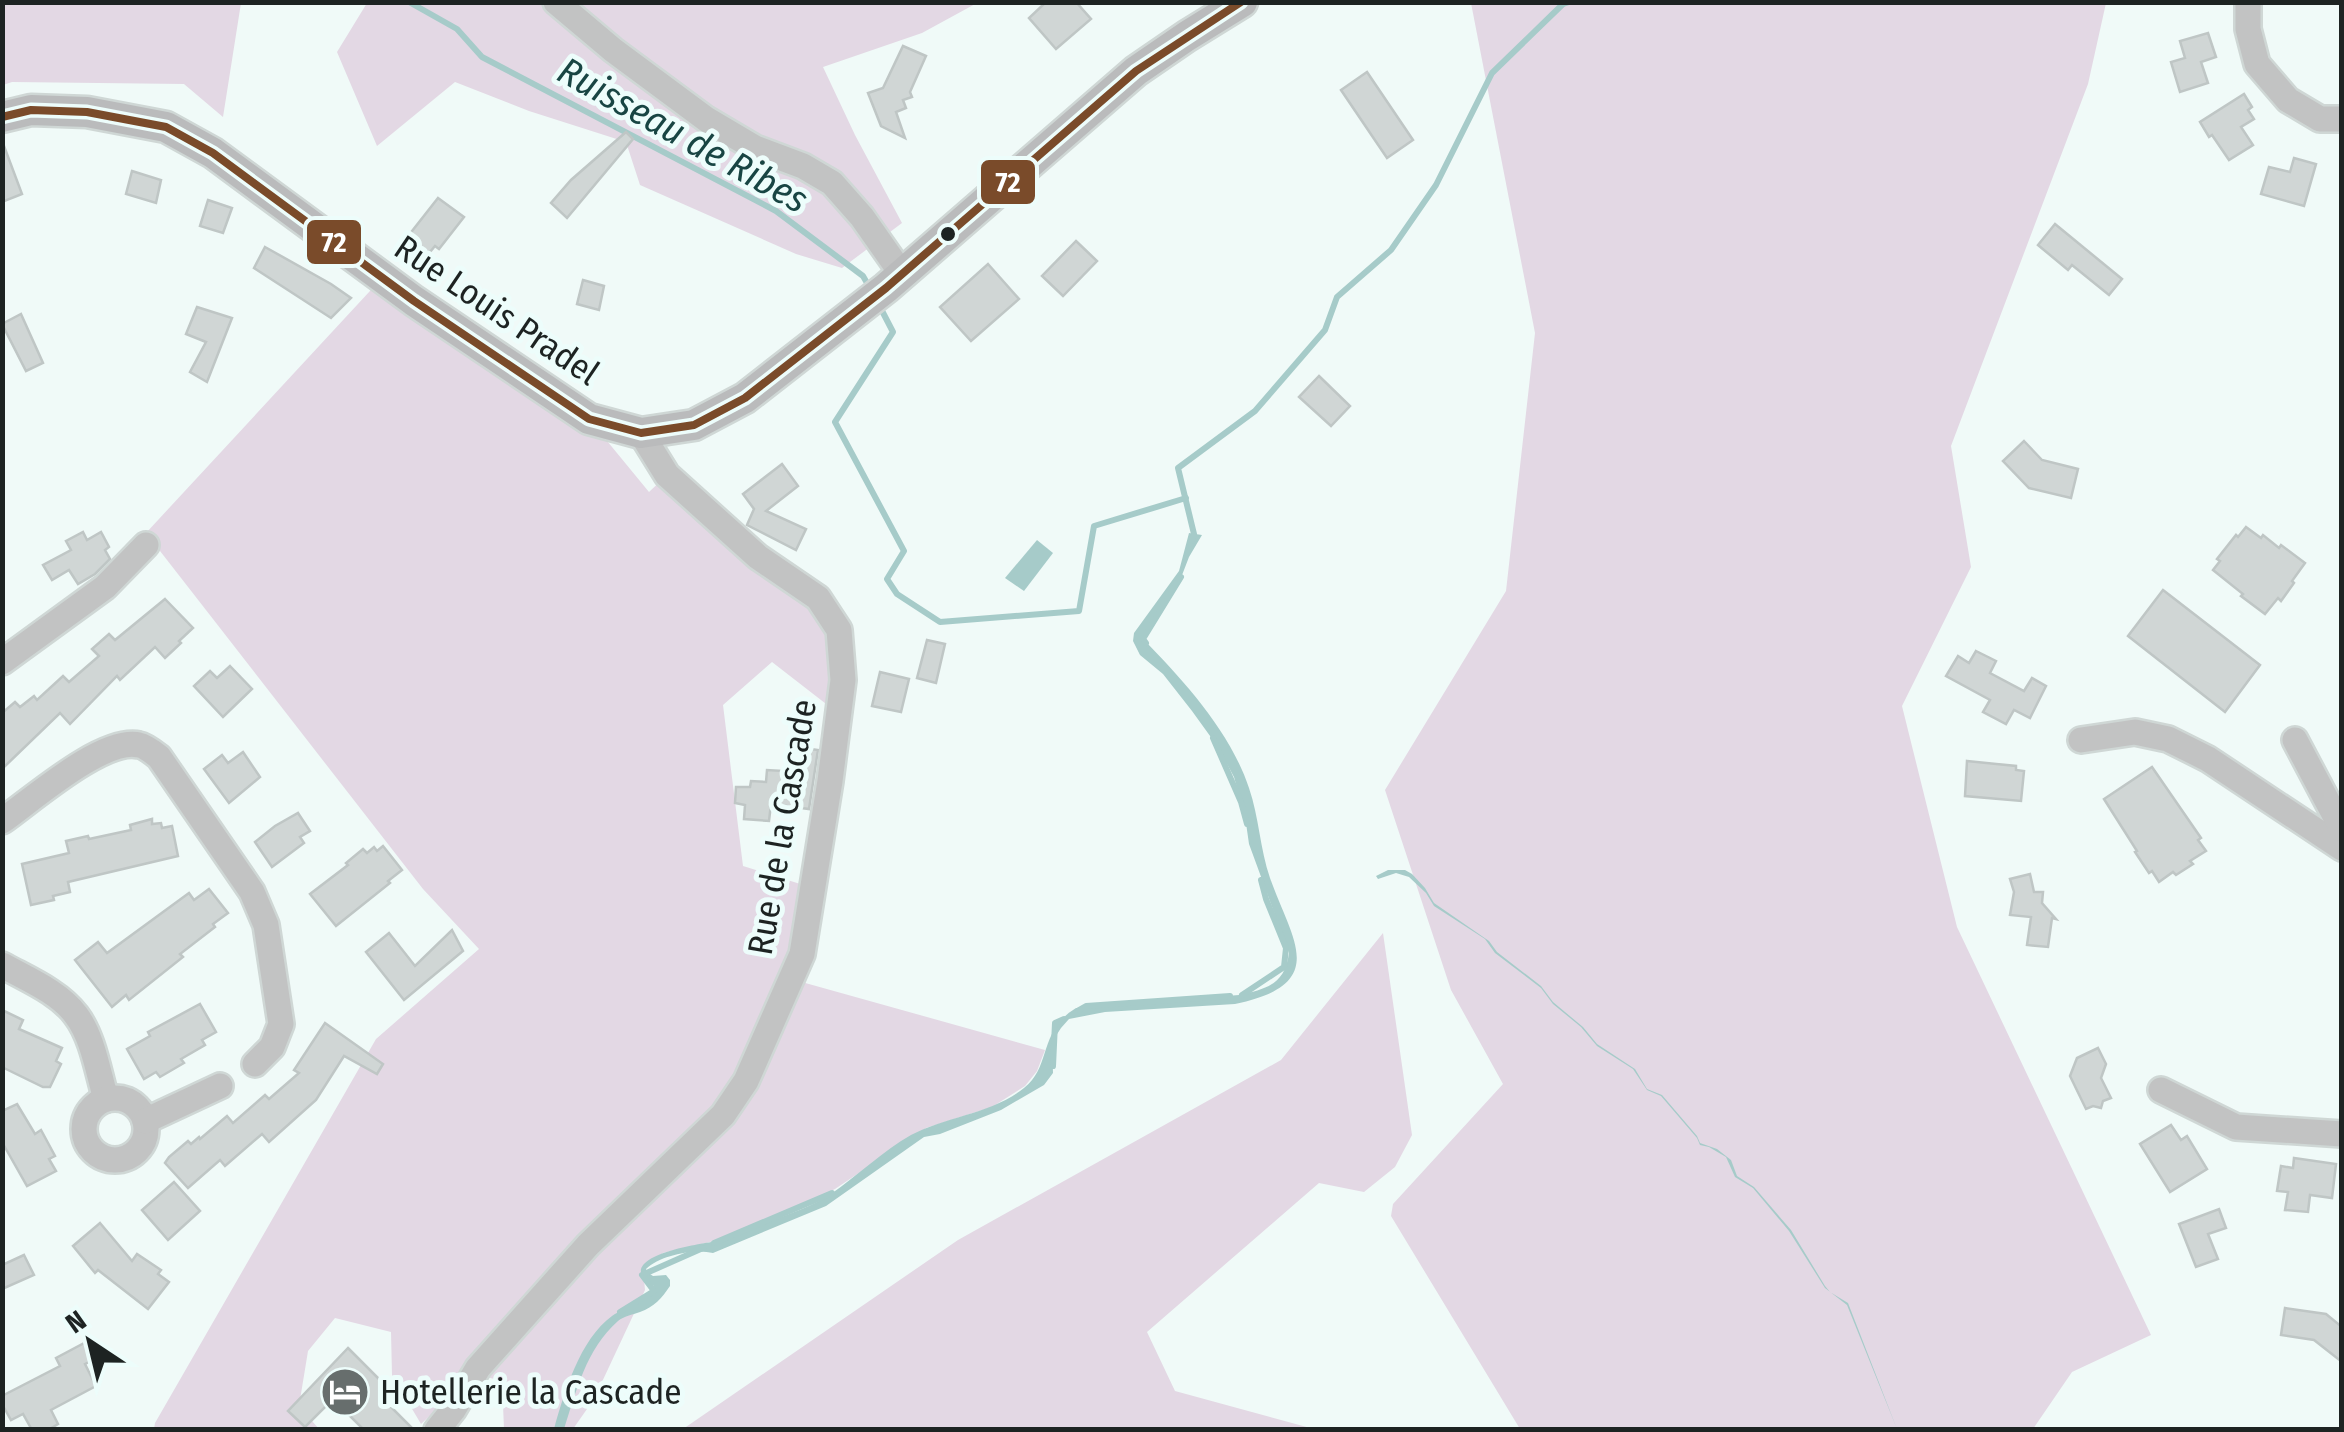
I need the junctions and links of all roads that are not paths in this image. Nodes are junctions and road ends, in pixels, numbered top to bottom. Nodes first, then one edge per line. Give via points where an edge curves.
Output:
1 (556, 2) edge
2 (1242, 2) edge
3 (2248, 2) edge
4 (2, 117) edge
5 (2342, 119) edge
6 (894, 281) junction
7 (641, 433) junction
8 (146, 545) dead end
9 (2, 662) edge
10 (2080, 740) dead end
11 (2295, 740) dead end
12 (2, 821) edge
13 (2342, 829) edge
14 (2342, 848) edge
15 (2, 965) edge
16 (256, 1064) dead end
17 (220, 1086) dead end
18 (2160, 1090) dead end
19 (106, 1099) junction
20 (145, 1121) junction
21 (2342, 1134) edge
22 (437, 1430) edge

1 - 6 street via 706,119 832,183 862,217
2 - 6 main road, Rue Louis Pradel via 1136,71
3 - 5 street via 2257,64 2288,100 2320,119
4 - 7 main road, Rue Louis Pradel via 31,110 88,112 166,127 214,153 414,301 589,419
6 - 7 main road, Rue Louis Pradel via 745,398 694,425
7 - 22 street, Rue de la Cascade via 667,475 758,556 818,598 839,630 843,680 802,954 746,1081 723,1115 576,1259 478,1368
8 - 9 street via 105,587
10 - 14 street via 2135,732 2168,739
11 - 13 street
12 - 16 street via 104,751 140,745 160,757 252,892 266,925 280,1024
15 - 19 street via 78,1016
17 - 20 street
18 - 21 street via 2236,1127
19 - 20 street via 134,1104
19 - 20 street via 89,1110 83,1130 100,1156 130,1156 143,1140

